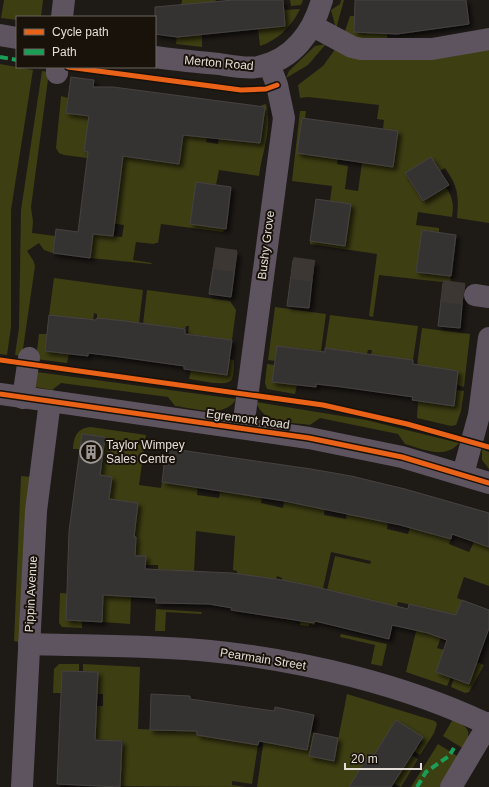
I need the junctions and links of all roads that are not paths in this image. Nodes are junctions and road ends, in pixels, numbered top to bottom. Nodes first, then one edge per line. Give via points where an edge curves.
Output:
1 (64, 0) edge
2 (322, 0) edge
3 (62, 16) edge
4 (313, 26) junction
5 (0, 35) edge
6 (16, 38) edge
7 (489, 39) edge
8 (156, 57) edge
9 (269, 64) junction
10 (489, 338) edge
11 (29, 358) dead end
12 (0, 394) edge
13 (23, 398) junction
14 (50, 401) junction
15 (243, 428) junction
16 (463, 474) junction
17 (489, 483) edge
18 (29, 644) junction
19 (489, 724) edge
20 (22, 787) edge
21 (451, 787) edge

1 - 3 street
2 - 4 street, Merton Road
4 - 7 street via 352,47 361,49 432,49
4 - 9 street, Merton Road via 286,56
5 - 6 street
8 - 9 street, Merton Road via 239,67
9 - 15 street, Bushy Grove via 278,85 284,118
10 - 16 street via 479,415
11 - 13 street
12 - 13 street, Egremont Road
13 - 14 street, Egremont Road
14 - 15 street, Egremont Road
14 - 18 street, Pippin Avenue via 36,511
15 - 16 street, Egremont Road via 350,446
16 - 17 street, Egremont Road
18 - 19 street, Pearmain Street via 182,649 266,658 320,669 402,691
18 - 20 street, Pippin Avenue
19 - 21 street

